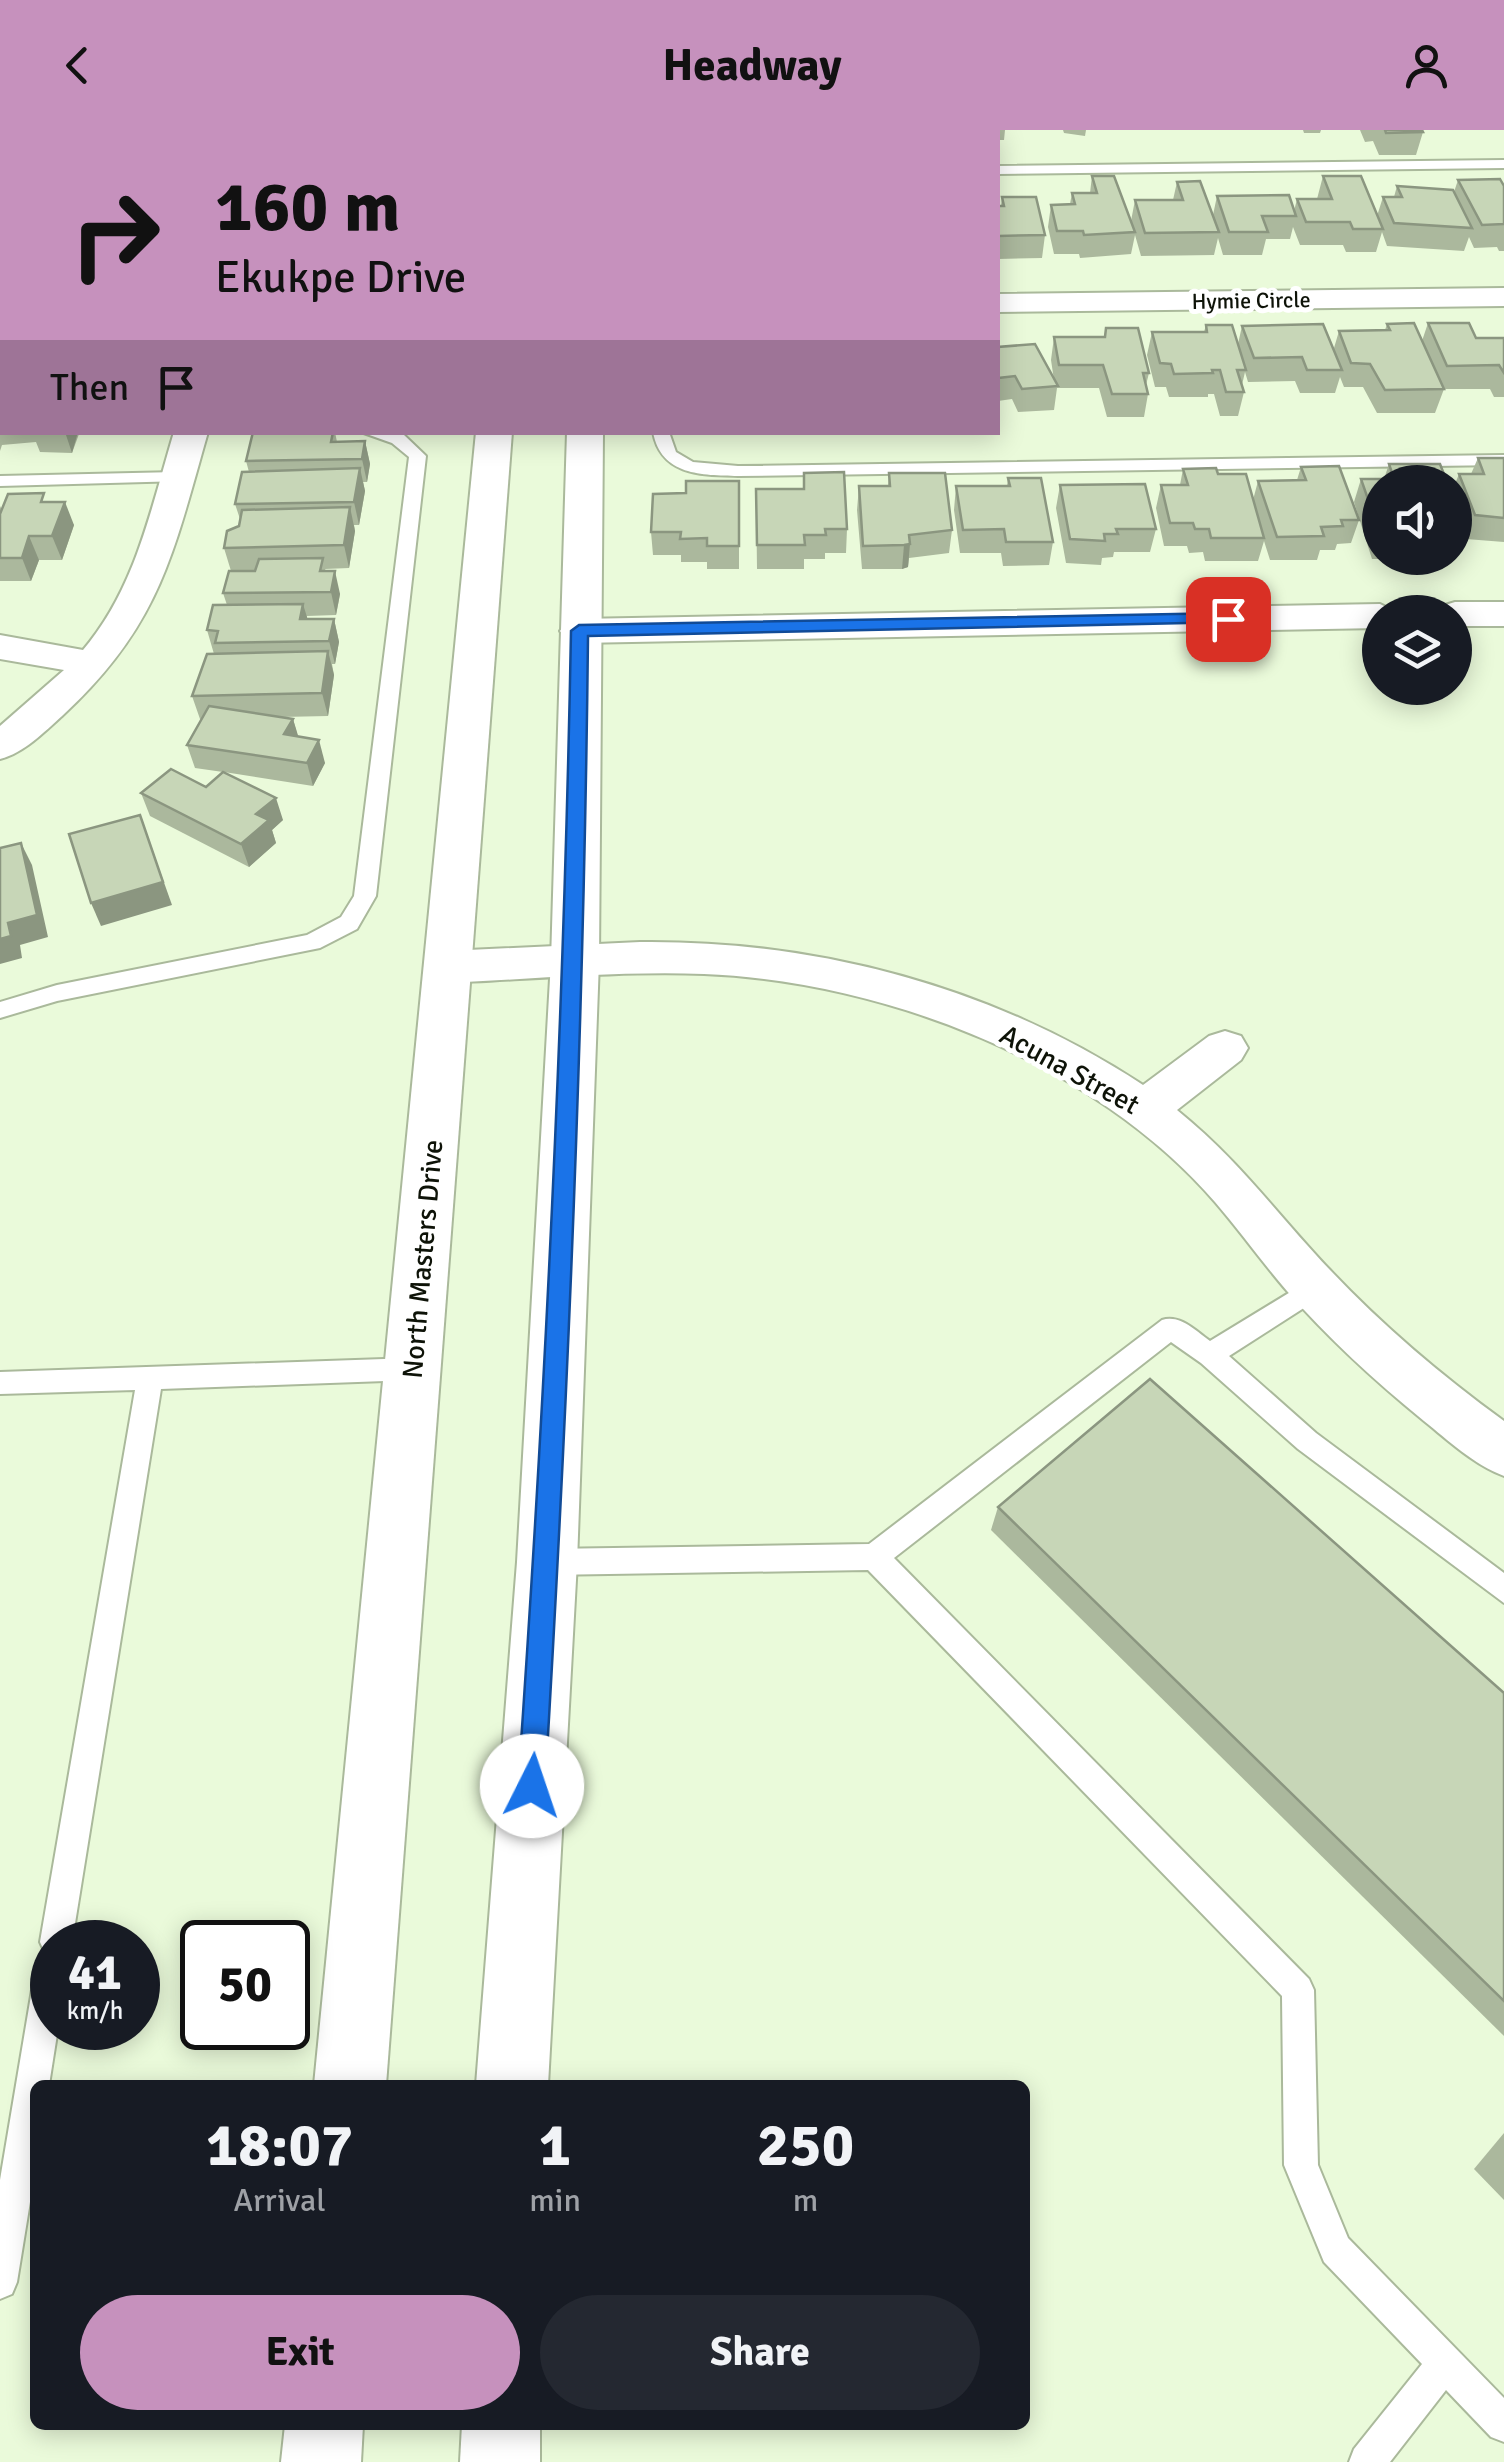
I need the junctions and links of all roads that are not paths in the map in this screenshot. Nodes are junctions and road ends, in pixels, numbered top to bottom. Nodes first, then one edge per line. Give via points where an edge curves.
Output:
1 (1504, 164) edge
2 (1000, 170) edge
3 (1504, 296) edge
4 (1000, 303) edge
5 (190, 435) edge
6 (381, 435) edge
7 (494, 435) edge
8 (585, 435) edge
9 (661, 435) edge
10 (1504, 460) edge
11 (177, 477) junction
12 (0, 481) edge
13 (1472, 614) edge
14 (1504, 614) edge
15 (1362, 616) edge
16 (579, 631) junction
17 (0, 647) edge
18 (90, 663) junction
19 (0, 746) edge
20 (575, 961) junction
21 (448, 967) junction
22 (0, 1010) edge
23 (1225, 1048) dead end
24 (1145, 1109) junction
25 (1315, 1288) junction
26 (1210, 1355) junction
27 (413, 1369) junction
28 (150, 1377) junction
29 (0, 1383) edge
30 (1504, 1452) edge
31 (874, 1556) junction
32 (547, 1562) junction
33 (1504, 1590) edge
34 (60, 1920) edge
35 (38, 2050) edge
36 (33, 2080) edge
37 (350, 2080) edge
38 (512, 2080) edge
39 (30, 2100) edge
40 (0, 2282) edge
41 (1446, 2362) junction
42 (1504, 2424) edge
43 (323, 2430) edge
44 (500, 2430) edge
45 (320, 2462) edge
46 (500, 2462) edge
47 (1367, 2462) edge

1 - 2 lane
3 - 4 street, Hymie Circle
5 - 11 street
6 - 22 lane via 418,456 365,896 349,923 312,942
7 - 21 main road, North Masters Drive
8 - 16 main road
9 - 10 lane via 670,459 738,470
11 - 12 lane
11 - 18 street via 148,575
13 - 14 street
15 - 16 street
16 - 20 main road
17 - 18 street
18 - 19 street via 39,717
20 - 21 street, Acuna Street
20 - 24 street, Acuna Street via 707,958 912,994 1038,1044
20 - 32 main road
21 - 27 main road, North Masters Drive
23 - 24 street
24 - 25 street, Acuna Street via 1204,1159
25 - 26 lane
25 - 30 street, Acuna Street via 1430,1397
26 - 31 lane via 1170,1328
26 - 33 lane via 1307,1441
27 - 28 lane
27 - 37 main road, North Masters Drive
28 - 29 lane
28 - 34 lane
31 - 32 lane
31 - 41 lane via 1298,1990 1301,2165 1336,2250
32 - 38 main road
35 - 36 lane
39 - 40 lane
41 - 42 lane
41 - 47 lane
43 - 45 main road
44 - 46 main road

